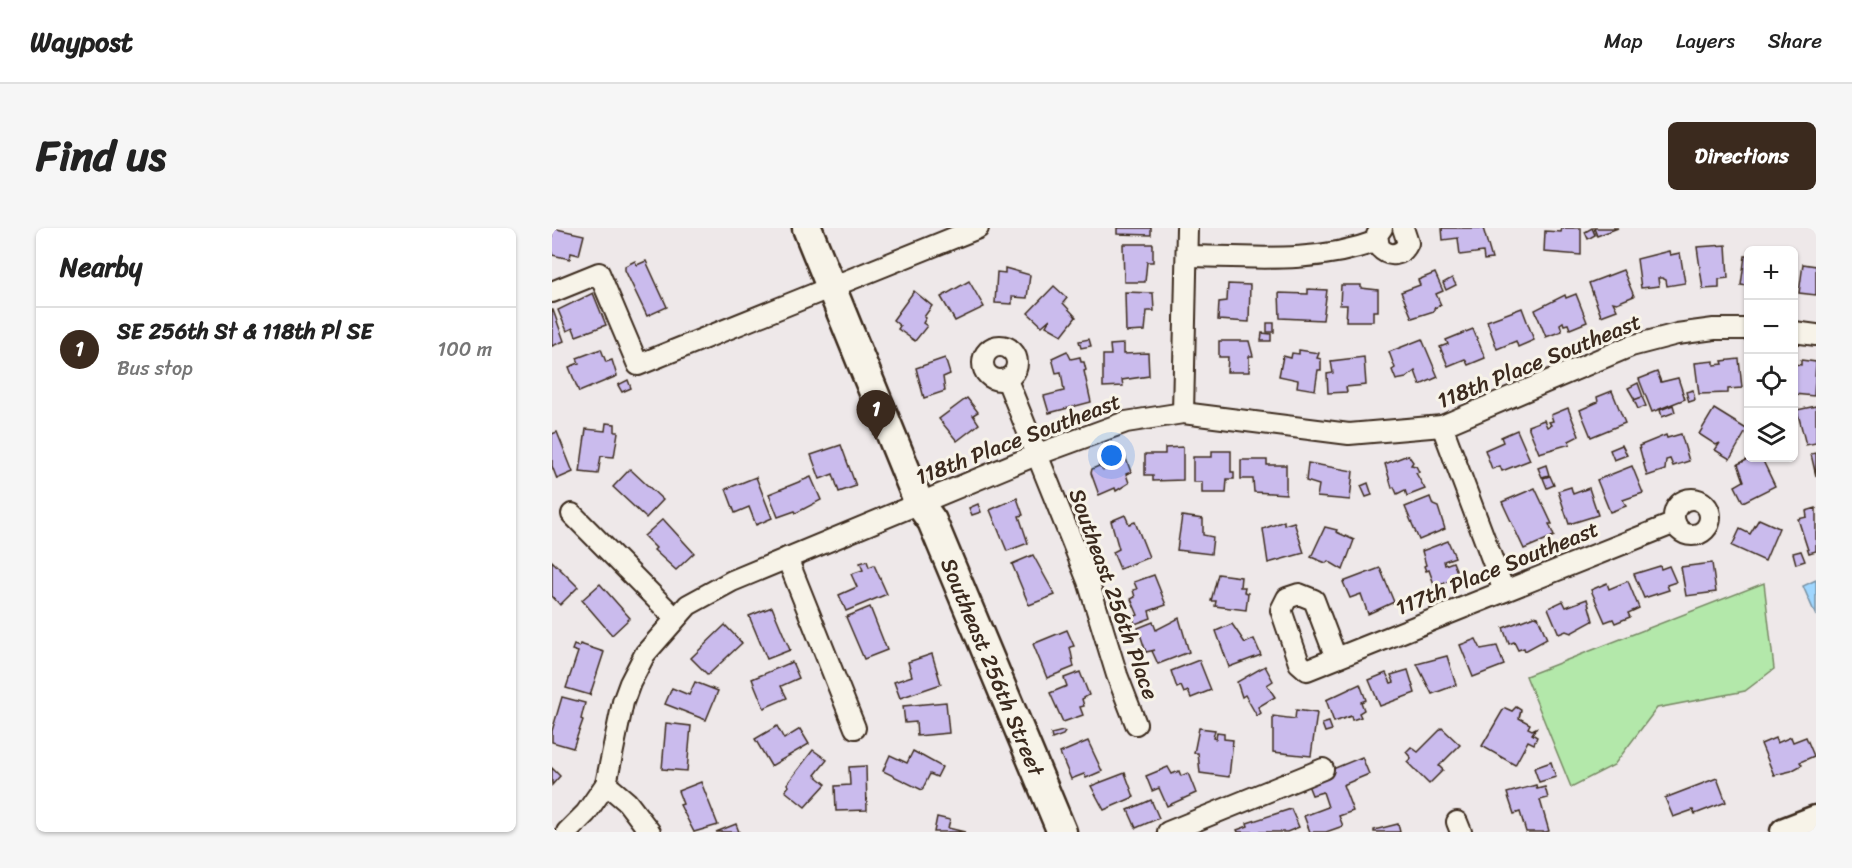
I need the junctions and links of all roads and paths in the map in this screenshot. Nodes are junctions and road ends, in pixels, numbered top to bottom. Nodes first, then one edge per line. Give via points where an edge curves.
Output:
1 (807, 228) edge
2 (978, 228) edge
3 (1187, 228) edge
4 (1403, 228) edge
5 (1380, 235) edge
6 (1186, 256) junction
7 (831, 288) junction
8 (552, 292) edge
9 (1744, 329) edge
10 (1798, 332) edge
11 (1816, 334) edge
12 (1006, 380) dead end
13 (1183, 413) junction
14 (1442, 426) junction
15 (1036, 455) junction
16 (919, 503) junction
17 (572, 514) dead end
18 (1676, 523) dead end
19 (787, 558) junction
20 (1504, 591) junction
21 (675, 618) junction
22 (1336, 658) dead end
23 (1136, 724) dead end
24 (855, 728) dead end
25 (1323, 769) dead end
26 (606, 784) junction
27 (1816, 820) edge
28 (567, 832) edge
29 (650, 832) edge
30 (1041, 832) edge
31 (1062, 832) edge
32 (1168, 832) edge
33 (1787, 832) edge

1 - 7 main road, Southeast 256th Street
2 - 7 street
3 - 6 street
4 - 5 street via 1408,243 1401,252 1383,252
5 - 6 street via 1348,252 1317,257
6 - 13 street
7 - 8 street via 638,365 599,273
7 - 16 main road, Southeast 256th Street
9 - 14 street, 118th Place Southeast via 1677,334 1631,346
10 - 11 street
12 - 15 street, Southeast 256th Place
13 - 14 street, 118th Place Southeast via 1349,434
13 - 15 street, 118th Place Southeast via 1109,426
14 - 20 street
15 - 16 street, 118th Place Southeast
15 - 23 street, Southeast 256th Place via 1088,581 1116,675
16 - 19 street, 118th Place Southeast
16 - 30 main road, Southeast 256th Street via 919,529
16 - 31 main road, Southeast 256th Street via 932,521
17 - 21 street
18 - 20 street, 117th Place Southeast
19 - 21 street, 118th Place Southeast via 706,594
19 - 24 street
20 - 22 street, 117th Place Southeast
21 - 26 street, 118th Place Southeast via 645,654 630,683
25 - 32 street
26 - 28 street
26 - 29 street via 627,802
27 - 33 main road

